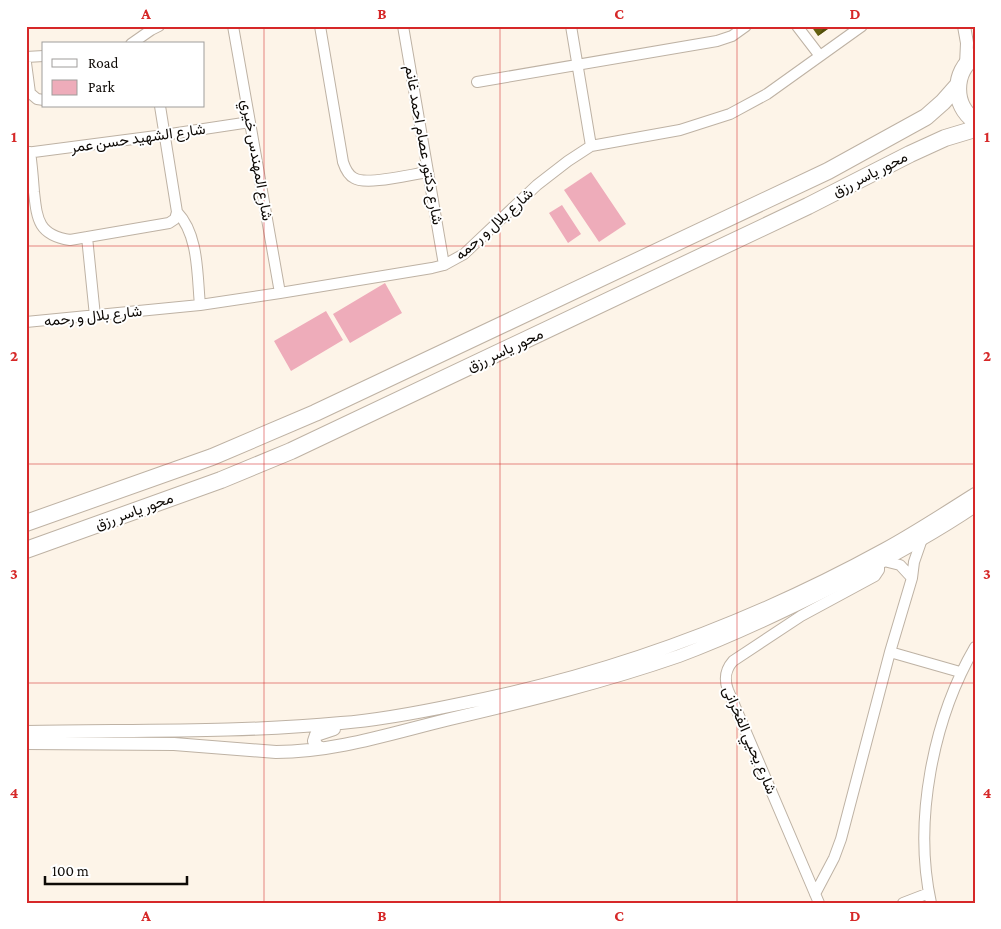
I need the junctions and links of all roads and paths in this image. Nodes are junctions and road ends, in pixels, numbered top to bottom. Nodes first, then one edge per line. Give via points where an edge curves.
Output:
1 (159, 26) edge
2 (320, 26) edge
3 (403, 26) edge
4 (571, 26) edge
5 (746, 26) edge
6 (797, 26) edge
7 (862, 26) edge
8 (964, 26) edge
9 (235, 27) edge
10 (143, 41) edge
11 (42, 56) edge
12 (820, 56) junction
13 (26, 58) edge
14 (970, 60) edge
15 (26, 63) edge
16 (577, 65) junction
17 (477, 82) dead end
18 (958, 85) junction
19 (42, 100) edge
20 (160, 108) edge
21 (975, 121) edge
22 (250, 122) junction
23 (975, 129) edge
24 (164, 135) junction
25 (591, 146) junction
26 (28, 152) edge
27 (428, 172) junction
28 (177, 212) junction
29 (87, 237) junction
30 (444, 265) junction
31 (280, 293) junction
32 (200, 305) junction
33 (94, 316) junction
34 (26, 322) edge
35 (975, 494) edge
36 (975, 506) edge
37 (26, 523) edge
38 (922, 539) junction
39 (26, 550) edge
40 (881, 562) junction
41 (912, 578) junction
42 (798, 611) junction
43 (975, 647) edge
44 (890, 652) junction
45 (960, 672) junction
46 (342, 723) junction
47 (26, 732) edge
48 (26, 742) edge
49 (321, 748) junction
50 (930, 898) edge
51 (817, 899) edge
52 (903, 903) edge

1 - 10 street via 151,30
2 - 27 street via 343,162 349,174 366,182
3 - 27 street, شارع دكتور عصام احمد غانم
4 - 16 street
5 - 16 street via 717,41
6 - 12 street
7 - 12 street, شارع بلال و رحمه
8 - 14 street
9 - 22 street, شارع المهندس خيري
11 - 13 street
12 - 25 street, شارع بلال و رحمه via 767,94 730,114 680,130
14 - 18 main road
15 - 19 street via 30,93
16 - 17 street
16 - 25 street
18 - 21 main road via 962,107
18 - 37 main road, محور ياسر رزق via 926,116 828,171 315,413 212,457
20 - 24 street
22 - 24 street, شارع الشهيد حسن عمر
22 - 31 street, شارع المهندس خيري
23 - 39 main road, محور ياسر رزق via 910,154 808,206 291,451 221,480
24 - 26 street, شارع الشهيد حسن عمر
24 - 28 street
25 - 30 street, شارع بلال و رحمه via 537,185 464,254
26 - 29 street via 39,222 55,237 70,240
27 - 30 street, شارع دكتور عصام احمد غانم
28 - 29 street via 169,223
28 - 32 street via 193,240
29 - 33 street
30 - 31 street, شارع بلال و رحمه
31 - 32 street, شارع بلال و رحمه
32 - 33 street, شارع بلال و رحمه
33 - 34 street, شارع بلال و رحمه
35 - 46 street via 908,536 829,578 674,645 522,691 431,710
36 - 38 street
38 - 40 street
38 - 41 street
40 - 41 street via 900,565
40 - 42 street
41 - 44 street
42 - 49 street via 596,682 364,741
42 - 51 street, شارع يحيي الفخرانى via 732,661 725,676 728,690
43 - 45 street
44 - 45 street
44 - 51 street via 841,839
45 - 50 street via 945,716 924,820
46 - 47 street via 214,730
46 - 49 street via 316,735 316,744
48 - 49 street via 174,744 276,752
50 - 52 street

